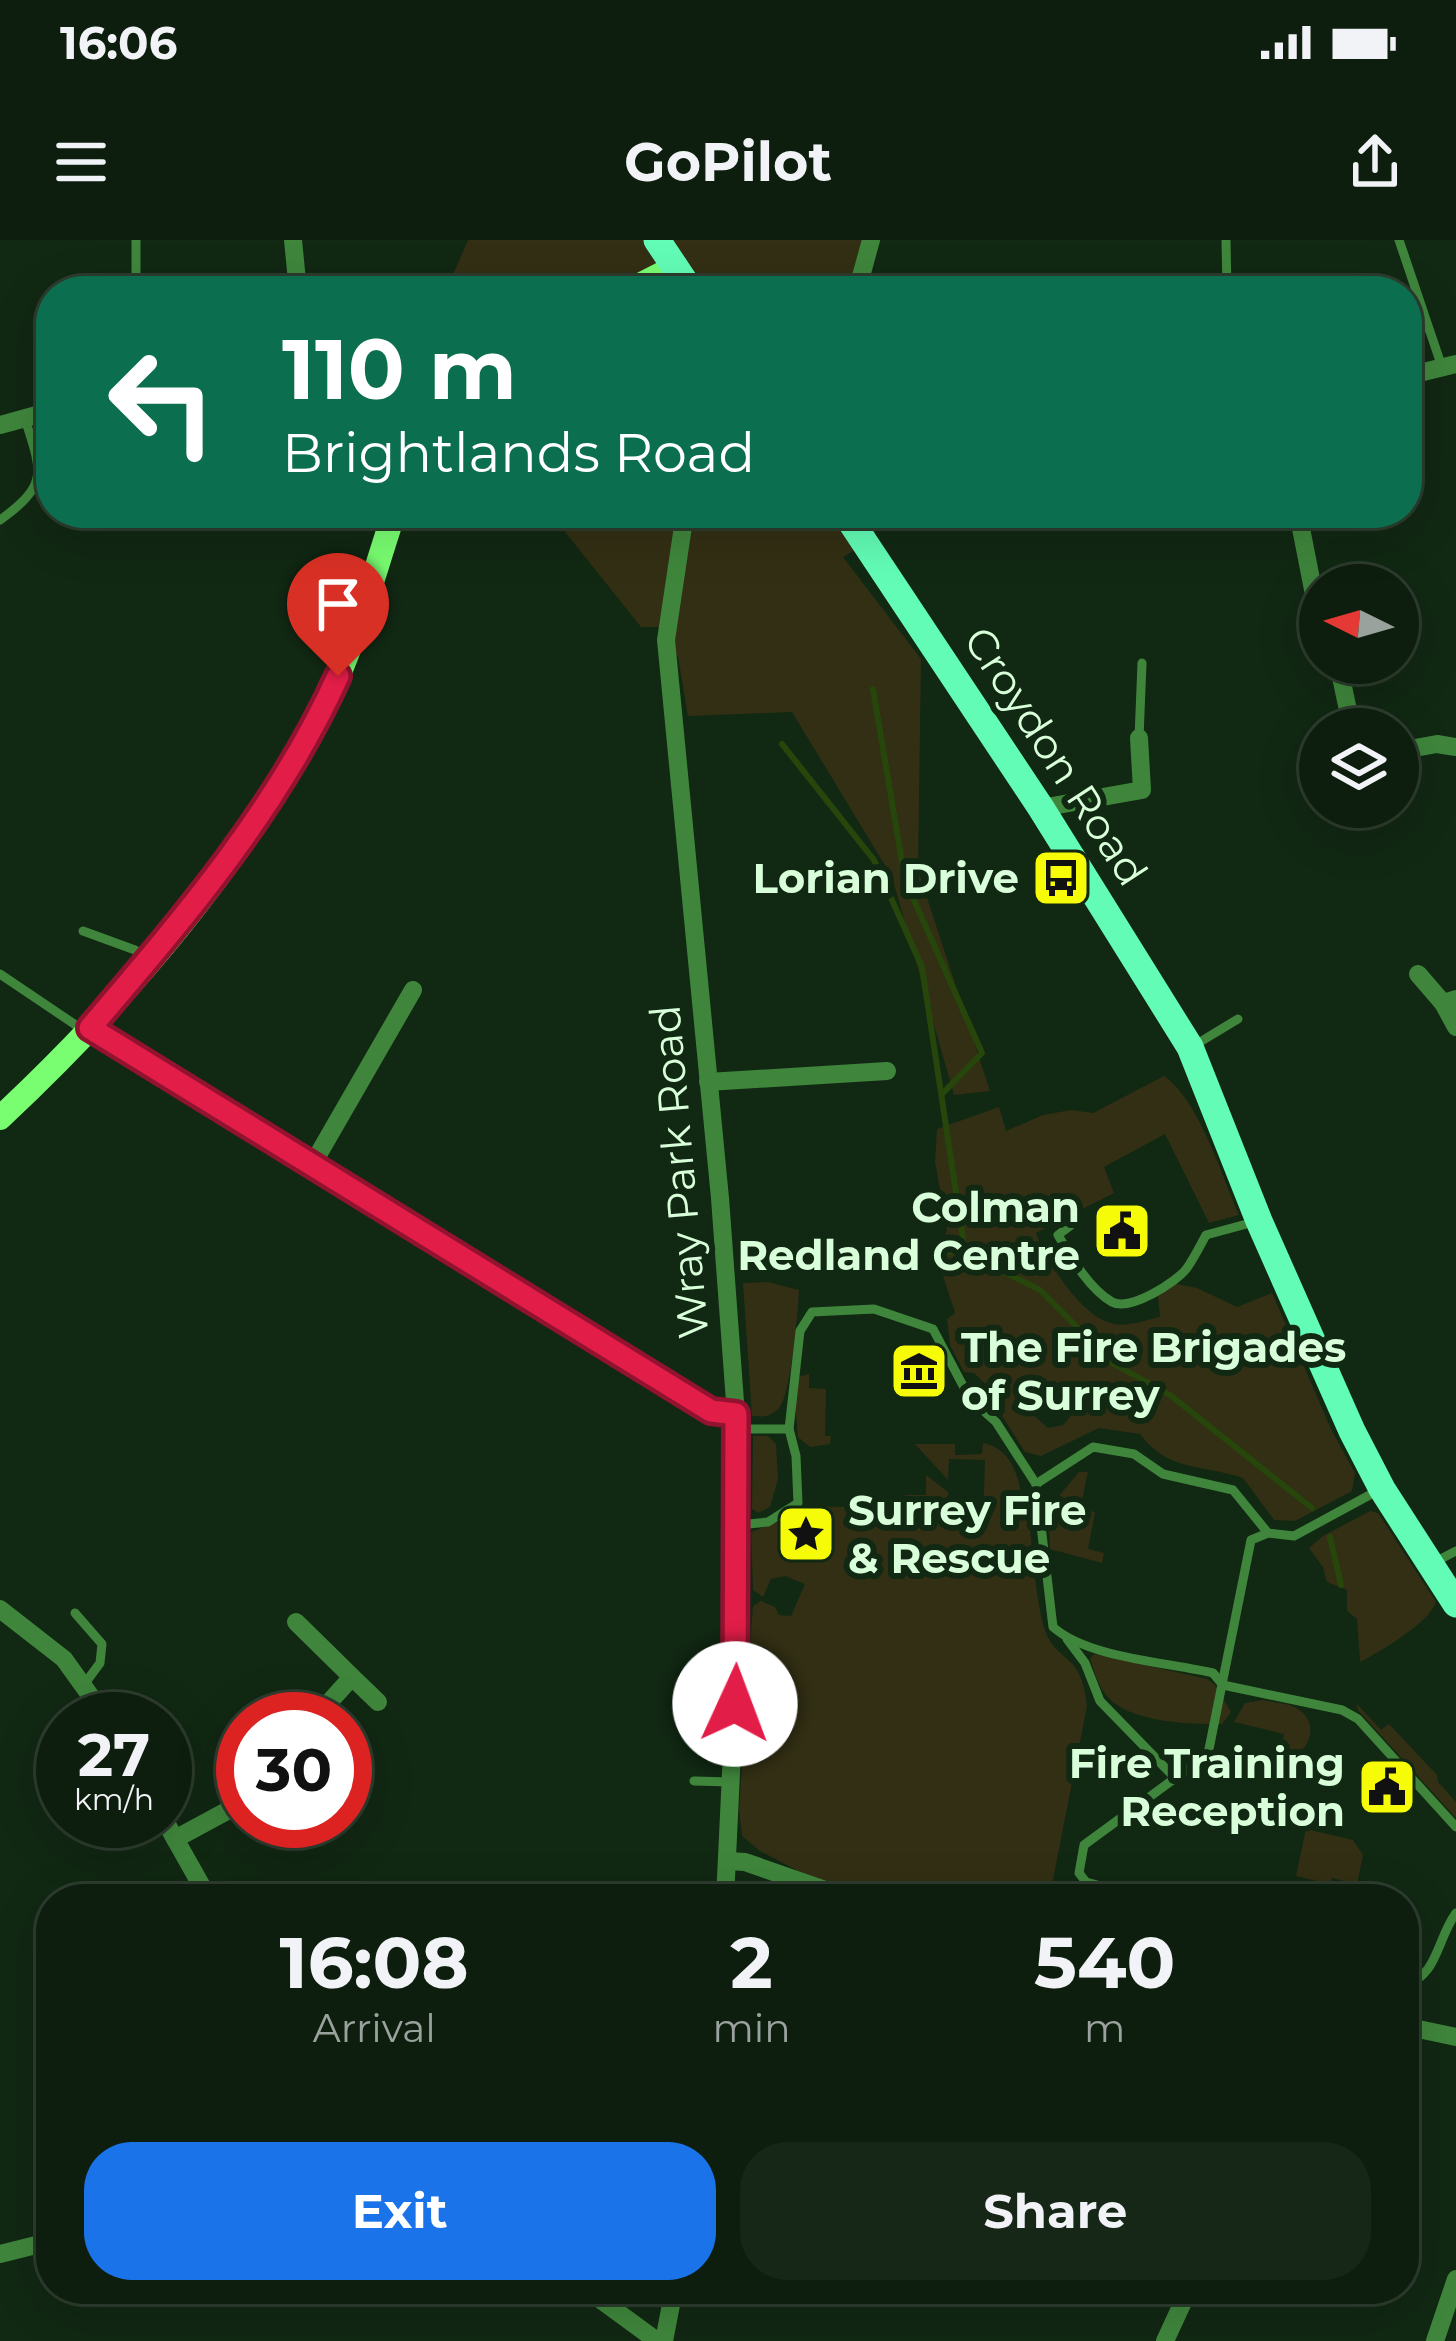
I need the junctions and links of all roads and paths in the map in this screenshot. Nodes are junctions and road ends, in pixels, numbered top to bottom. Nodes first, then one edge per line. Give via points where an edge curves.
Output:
1 (136, 240) edge
2 (293, 240) edge
3 (657, 240) edge
4 (871, 240) edge
5 (1226, 240) edge
6 (1399, 240) edge
7 (136, 276) edge
8 (297, 276) edge
9 (681, 276) edge
10 (861, 276) edge
11 (1227, 276) edge
12 (1413, 276) edge
13 (1422, 297) edge
14 (1450, 367) edge
15 (36, 416) edge
16 (25, 419) junction
17 (0, 425) edge
18 (36, 454) edge
19 (36, 486) edge
20 (0, 520) edge
21 (389, 528) edge
22 (684, 528) edge
23 (855, 528) edge
24 (1301, 528) edge
25 (1308, 564) edge
26 (1142, 663) dead end
27 (1139, 738) joint
28 (1419, 747) edge
29 (1456, 747) edge
30 (1041, 808) junction
31 (83, 931) dead end
32 (149, 959) junction
33 (0, 974) edge
34 (1418, 974) dead end
35 (413, 990) dead end
36 (1449, 1001) edge
37 (1238, 1019) dead end
38 (1456, 1027) edge
39 (88, 1030) junction
40 (1190, 1048) junction
41 (887, 1071) dead end
42 (708, 1082) junction
43 (0, 1118) edge
44 (311, 1167) junction
45 (1259, 1221) junction
46 (1070, 1226) dead end
47 (737, 1421) junction
48 (789, 1430) junction
49 (1036, 1484) junction
50 (1382, 1489) junction
51 (738, 1525) junction
52 (1268, 1533) junction
53 (1456, 1551) edge
54 (1429, 1565) junction
55 (1456, 1604) edge
56 (0, 1610) edge
57 (75, 1613) dead end
58 (296, 1622) dead end
59 (1067, 1639) junction
60 (352, 1677) junction
61 (1223, 1685) junction
62 (83, 1686) junction
63 (87, 1692) edge
64 (338, 1692) edge
65 (378, 1702) dead end
66 (1176, 1779) junction
67 (694, 1780) dead end
68 (732, 1782) junction
69 (1456, 1827) edge
70 (180, 1848) edge
71 (728, 1861) junction
72 (201, 1884) edge
73 (726, 1884) edge
74 (808, 1884) edge
75 (1093, 1884) edge
76 (1456, 1913) edge
77 (1419, 1981) edge
78 (1419, 2029) edge
79 (1456, 2037) edge
80 (36, 2245) edge
81 (0, 2254) edge
82 (1456, 2279) edge
83 (607, 2304) edge
84 (670, 2304) edge
85 (1183, 2304) edge
86 (660, 2341) edge
87 (1165, 2341) edge
88 (1435, 2341) edge

1 - 7 lane
2 - 8 street
3 - 9 main road
4 - 10 street
5 - 11 lane
6 - 12 lane
13 - 14 lane
15 - 16 street
16 - 17 street
16 - 18 lane
19 - 20 lane
21 - 32 street via 323,709 258,817
22 - 42 street, Wray Park Road via 666,640
23 - 30 main road, Croydon Road
24 - 25 street
26 - 27 lane
27 - 30 street via 1142,790
28 - 29 street
30 - 40 main road, Croydon Road
31 - 32 lane
32 - 39 street
33 - 39 lane
34 - 36 street
35 - 44 street
36 - 38 street
37 - 40 lane
39 - 43 street
39 - 44 street
40 - 45 main road, Croydon Road
41 - 42 street
42 - 47 street, Wray Park Road
44 - 47 street
45 - 46 lane via 1206,1235 1184,1273 1125,1305 1076,1266 1058,1235
45 - 50 main road, Croydon Road
47 - 48 lane
47 - 51 street, Wray Park Road
48 - 49 lane via 800,1331 812,1312 874,1309 933,1328 970,1399 997,1423
48 - 51 lane via 797,1503 768,1522
49 - 52 lane via 1093,1447 1134,1454 1163,1474 1233,1490
49 - 59 lane via 1053,1627
50 - 52 lane via 1294,1536
50 - 54 main road, Croydon Road
51 - 68 street, Wray Park Road
52 - 61 lane via 1252,1540
53 - 54 lane
54 - 55 main road, Croydon Road
56 - 62 street via 64,1660
57 - 62 lane via 102,1644 100,1663
58 - 60 street
59 - 61 lane via 1213,1673
59 - 66 lane via 1100,1701
60 - 64 street
60 - 65 street
61 - 66 lane via 1208,1754
61 - 69 lane via 1358,1719
62 - 63 street
66 - 75 lane via 1084,1845 1079,1874
67 - 68 lane
68 - 71 street, Wray Park Road
70 - 72 street
71 - 73 street, Wray Park Road
71 - 74 street
76 - 77 lane
78 - 79 street
80 - 81 street
82 - 88 street
83 - 86 street
84 - 86 street
85 - 87 street

